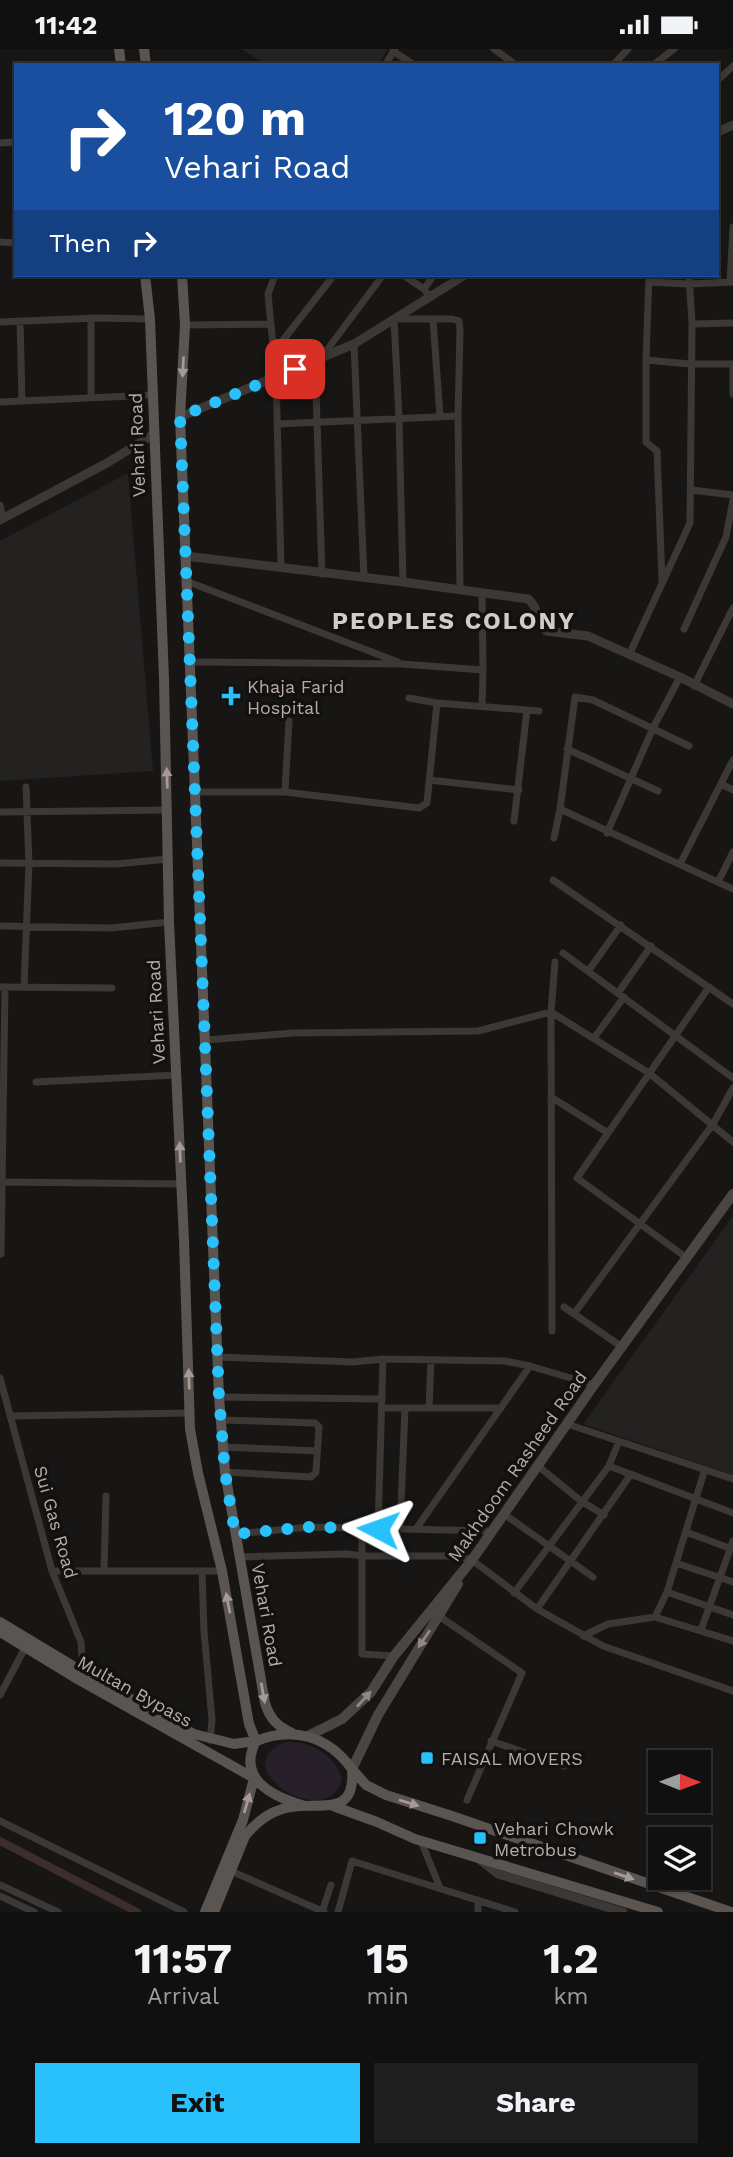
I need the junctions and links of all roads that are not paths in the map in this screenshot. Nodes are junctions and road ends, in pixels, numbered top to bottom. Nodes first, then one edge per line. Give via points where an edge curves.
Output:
1 (494, 49) edge
2 (510, 49) edge
3 (628, 49) edge
4 (674, 49) edge
5 (394, 50) edge
6 (508, 59) junction
7 (411, 63) edge
8 (513, 63) edge
9 (615, 63) edge
10 (656, 63) edge
11 (733, 66) edge
12 (719, 79) edge
13 (733, 227) edge
14 (145, 277) edge
15 (182, 277) edge
16 (274, 277) edge
17 (332, 277) edge
18 (381, 277) edge
19 (406, 277) edge
20 (434, 277) edge
21 (461, 277) edge
22 (690, 277) edge
23 (649, 279) edge
24 (732, 282) edge
25 (689, 284) junction
26 (427, 292) junction
27 (91, 319) junction
28 (150, 319) junction
29 (394, 319) junction
30 (433, 319) junction
31 (20, 321) junction
32 (0, 322) edge
33 (733, 323) edge
34 (269, 324) junction
35 (692, 324) junction
36 (185, 325) junction
37 (354, 344) junction
38 (273, 353) junction
39 (318, 359) junction
40 (646, 360) junction
41 (733, 364) edge
42 (690, 365) junction
43 (276, 377) junction
44 (733, 394) edge
45 (153, 395) junction
46 (91, 398) junction
47 (22, 401) junction
48 (0, 402) edge
49 (458, 416) junction
50 (180, 417) junction
51 (440, 417) junction
52 (399, 418) junction
53 (359, 421) junction
54 (318, 422) junction
55 (278, 424) junction
56 (154, 434) junction
57 (692, 490) junction
58 (733, 495) edge
59 (733, 500) edge
60 (0, 505) edge
61 (1, 520) edge
62 (185, 556) junction
63 (281, 567) junction
64 (322, 573) junction
65 (364, 578) junction
66 (186, 581) junction
67 (662, 581) junction
68 (403, 582) junction
69 (460, 590) junction
70 (482, 593) junction
71 (733, 608) edge
72 (684, 629) dead end
73 (629, 655) junction
74 (190, 662) junction
75 (402, 664) junction
76 (483, 670) junction
77 (680, 677) junction
78 (694, 686) junction
79 (409, 698) dead end
80 (437, 703) junction
81 (733, 704) edge
82 (482, 706) junction
83 (527, 710) junction
84 (539, 711) dead end
85 (289, 721) dead end
86 (653, 728) junction
87 (689, 746) dead end
88 (567, 749) junction
89 (733, 760) edge
90 (429, 779) junction
91 (631, 779) junction
92 (721, 784) junction
93 (26, 787) dead end
94 (519, 790) junction
95 (733, 790) edge
96 (658, 791) dead end
97 (196, 792) junction
98 (285, 792) junction
99 (560, 809) junction
100 (168, 810) junction
101 (0, 812) edge
102 (27, 812) junction
103 (514, 821) dead end
104 (607, 833) junction
105 (554, 838) dead end
106 (733, 852) edge
107 (168, 859) junction
108 (0, 863) edge
109 (29, 863) junction
110 (680, 864) junction
111 (553, 880) dead end
112 (718, 882) junction
113 (733, 890) edge
114 (169, 922) junction
115 (621, 925) junction
116 (0, 926) edge
117 (27, 926) junction
118 (651, 946) junction
119 (564, 953) dead end
120 (555, 962) dead end
121 (589, 970) junction
122 (3, 987) edge
123 (24, 987) junction
124 (709, 987) junction
125 (113, 988) dead end
126 (621, 995) junction
127 (733, 1004) edge
128 (551, 1012) junction
129 (2, 1029) edge
130 (675, 1036) junction
131 (593, 1038) junction
132 (205, 1041) junction
133 (2, 1070) edge
134 (649, 1073) junction
135 (177, 1075) junction
136 (733, 1078) edge
137 (36, 1082) dead end
138 (733, 1088) edge
139 (551, 1097) junction
140 (2, 1111) edge
141 (713, 1124) junction
142 (608, 1133) junction
143 (733, 1142) edge
144 (2, 1182) junction
145 (181, 1184) junction
146 (733, 1194) edge
147 (640, 1222) junction
148 (1, 1254) edge
149 (687, 1258) junction
150 (564, 1307) dead end
151 (574, 1314) junction
152 (552, 1331) dead end
153 (622, 1347) junction
154 (218, 1357) junction
155 (383, 1359) junction
156 (431, 1360) junction
157 (530, 1366) junction
158 (0, 1378) edge
159 (594, 1385) junction
160 (219, 1397) junction
161 (382, 1403) junction
162 (405, 1408) junction
163 (429, 1408) junction
164 (501, 1408) junction
165 (190, 1413) junction
166 (9, 1416) junction
167 (222, 1420) junction
168 (567, 1424) junction
169 (619, 1441) junction
170 (224, 1447) junction
171 (317, 1451) junction
172 (538, 1466) junction
173 (609, 1466) junction
174 (705, 1469) junction
175 (225, 1472) junction
176 (631, 1474) junction
177 (733, 1479) edge
178 (106, 1496) dead end
179 (695, 1500) junction
180 (581, 1501) junction
181 (733, 1513) edge
182 (504, 1514) junction
183 (604, 1515) junction
184 (362, 1527) junction
185 (378, 1529) junction
186 (400, 1529) junction
187 (416, 1529) junction
188 (493, 1531) junction
189 (686, 1532) junction
190 (235, 1534) junction
191 (547, 1546) junction
192 (732, 1546) edge
193 (363, 1556) junction
194 (239, 1557) junction
195 (472, 1560) junction
196 (571, 1561) junction
197 (676, 1563) junction
198 (52, 1571) junction
199 (104, 1571) junction
200 (202, 1571) junction
201 (222, 1571) junction
202 (593, 1577) dead end
203 (720, 1577) junction
204 (733, 1582) edge
205 (667, 1592) junction
206 (514, 1593) junction
207 (709, 1608) junction
208 (537, 1609) junction
209 (733, 1615) edge
210 (439, 1616) junction
211 (655, 1616) junction
212 (0, 1622) edge
213 (701, 1630) junction
214 (0, 1632) edge
215 (583, 1636) junction
216 (733, 1641) edge
217 (27, 1643) junction
218 (394, 1655) junction
219 (83, 1672) junction
220 (0, 1675) edge
221 (9, 1679) junction
222 (733, 1691) edge
223 (0, 1695) edge
224 (292, 1733) junction
225 (308, 1736) junction
226 (210, 1740) junction
227 (256, 1741) junction
228 (491, 1741) junction
229 (564, 1766) dead end
230 (352, 1769) junction
231 (254, 1778) junction
232 (467, 1800) dead end
233 (304, 1806) junction
234 (333, 1806) junction
235 (0, 1821) edge
236 (421, 1841) junction
237 (479, 1859) junction
238 (231, 1871) junction
239 (0, 1885) edge
240 (331, 1885) dead end
241 (440, 1888) junction
242 (0, 1896) edge
243 (478, 1900) junction
244 (34, 1912) edge
245 (58, 1912) edge
246 (184, 1912) edge
247 (205, 1912) edge
248 (214, 1912) edge
249 (322, 1912) edge
250 (338, 1912) edge
251 (478, 1912) edge
252 (515, 1912) edge
253 (623, 1912) edge
254 (658, 1912) edge
255 (732, 1912) edge

1 - 6 street
2 - 6 street
3 - 9 street
4 - 10 street
5 - 7 street
6 - 8 street
11 - 12 street
13 - 24 street
14 - 28 main road, Vehari Road
15 - 36 main road, Vehari Road
16 - 34 street via 268,295
17 - 38 street
18 - 39 street
19 - 26 street
20 - 26 street
21 - 26 street
22 - 25 street
23 - 25 street
23 - 40 street
24 - 25 street
25 - 35 street
26 - 29 street
27 - 28 street
27 - 31 street
27 - 46 street
28 - 45 main road, Vehari Road
29 - 30 street
29 - 37 street
29 - 52 street
30 - 49 street via 459,321
30 - 51 street
31 - 32 street
31 - 47 street
33 - 35 street
34 - 36 street
34 - 38 street
35 - 42 street
36 -> 50 main road, Vehari Road
37 - 39 street
37 - 53 street
38 - 43 street
39 - 43 street
39 - 54 street
40 - 42 street
40 - 67 street via 646,442 657,451
41 - 42 street
41 - 44 street
42 - 57 street
43 - 50 street
43 - 55 street
45 - 46 street
45 - 56 main road, Vehari Road
46 - 47 street
47 - 48 street
49 - 51 street
49 - 69 street
50 - 62 main road, Vehari Road
51 - 52 street
52 - 53 street
52 - 68 street
53 - 54 street
53 - 65 street
54 - 55 street
54 - 64 street
55 - 63 street
56 - 61 street
100 -> 56 main road, Vehari Road
57 - 58 street
57 - 67 street via 690,523
59 - 72 street via 726,537
60 - 61 street
62 - 63 street
62 - 66 main road, Vehari Road
63 - 64 street
64 - 65 street
65 - 68 street
66 - 74 main road, Vehari Road
66 - 75 street
67 - 73 street
68 - 69 street
69 - 70 street
70 - 73 street via 528,599 546,631 588,636
70 - 76 street
71 - 78 street
73 - 77 street
74 - 75 street
74 - 97 main road, Vehari Road
75 - 76 street
76 - 82 street
77 - 78 street
77 - 86 street
78 - 81 street
79 - 80 street
80 - 82 street
80 - 90 street
82 - 83 street
83 - 84 street
83 - 94 street
85 - 98 street
86 - 87 street
86 - 88 street via 593,700 575,697
86 - 91 street
88 - 91 street
88 - 99 street
89 - 92 street
90 - 94 street
90 - 98 street via 427,803 419,808
91 - 96 street
91 - 104 street
92 - 95 street
92 - 110 street
93 - 102 street
94 - 103 street
97 - 98 street
97 - 132 main road, Vehari Road
99 - 104 street
99 - 105 street
100 - 102 street
100 - 107 main road, Vehari Road
101 - 102 street
102 - 109 street
104 - 110 street
106 - 112 street
107 - 109 street via 116,864
107 - 114 main road, Vehari Road
108 - 109 street
109 - 117 street
110 - 112 street
111 - 115 street
112 - 113 street
114 - 117 street via 111,928
114 - 135 main road, Vehari Road
115 - 118 street
115 - 121 street
116 - 117 street
117 - 123 street
118 - 124 street
118 - 126 street
119 - 121 street
120 - 128 street
121 - 126 street
122 - 123 street
122 - 129 street
123 - 125 street
124 - 127 street
124 - 130 street
126 - 130 street
126 - 131 street
128 - 131 street
128 - 132 street via 478,1031 293,1033
128 - 139 street
129 - 133 street
130 - 134 street
130 - 136 street
131 - 134 street
132 - 154 main road, Vehari Road
133 - 140 street
134 - 141 street
134 - 142 street
135 - 137 street
145 -> 135 main road, Vehari Road
138 - 141 street
139 - 142 street
139 - 152 street
140 - 144 street
141 - 143 street
141 - 147 street
142 - 147 street via 577,1178
144 - 145 street
144 - 148 street
165 -> 145 main road, Vehari Road
146 - 149 main road, Makhdoom Rasheed Road
147 - 149 street
147 - 151 street
149 - 153 main road, Makhdoom Rasheed Road
150 - 151 street
151 - 153 street
153 - 159 main road, Makhdoom Rasheed Road
154 - 155 street
154 - 160 main road, Vehari Road
155 - 156 street
155 - 161 street
156 - 157 street
156 - 163 street
157 - 159 street
157 - 164 street
158 - 166 street, Sui Gas Road
159 - 168 main road, Makhdoom Rasheed Road
160 - 161 street
160 - 167 main road, Vehari Road
161 - 162 street
161 - 185 street
162 - 163 street
162 - 186 street
163 - 164 street
164 - 187 street
165 - 166 street
165 - 201 main road, Vehari Road via 198,1473
166 - 198 street, Sui Gas Road
167 - 170 main road, Vehari Road
167 - 171 street via 315,1423 319,1427
168 - 169 street
168 - 172 main road, Makhdoom Rasheed Road
169 - 173 street
169 - 174 street
170 - 171 street
170 - 175 main road, Vehari Road
171 - 175 street via 316,1472 311,1477
172 - 180 street
172 - 182 main road, Makhdoom Rasheed Road
173 - 176 street
173 - 180 street
174 - 177 street
174 - 179 street
175 - 190 main road, Vehari Road
176 - 179 street
176 - 183 street
178 - 199 street
179 - 181 street
179 - 189 street
180 - 183 street
180 - 191 street
182 - 188 main road, Makhdoom Rasheed Road
182 - 191 street
183 - 196 street
184 - 185 street
184 - 190 street
184 - 193 street
185 - 186 street
186 - 187 street
187 - 188 street
188 - 195 main road, Makhdoom Rasheed Road
189 - 192 street
189 - 197 street
190 - 194 main road, Vehari Road
191 - 196 street
191 - 206 street
192 - 203 street
193 - 194 street
193 - 195 street via 460,1556
193 - 218 street via 362,1654
194 -> 224 main road, Vehari Road via 265,1703 269,1716
195 - 206 street
195 - 210 main road
195 - 218 main road, Makhdoom Rasheed Road
196 - 202 street
196 - 208 street
197 - 203 street
197 - 205 street
198 - 199 street
198 - 219 street, Sui Gas Road via 81,1642
199 - 200 street
200 - 201 street
200 - 226 street
227 -> 201 main road, Vehari Road via 249,1724
203 - 204 street
203 - 207 street
205 - 207 street
205 - 211 street
206 - 208 street
207 - 209 street
207 - 213 street
208 - 215 street
210 - 228 street via 522,1672
210 -> 230 main road via 378,1714
211 - 213 street
211 - 215 street via 608,1625
212 - 217 main road
213 - 216 street
214 - 217 main road, Multan Bypass
215 - 222 street
217 - 219 main road
217 - 221 street
217 - 231 main road, Multan Bypass
225 -> 218 main road, Makhdoom Rasheed Road via 357,1707
219 - 226 main road
220 - 221 street
221 - 223 street
224 - 225 main road
224 - 227 main road
225 - 230 main road via 337,1751
226 - 227 main road
227 - 231 main road via 249,1765
228 - 229 street
228 - 232 street
230 - 234 main road via 351,1792
230 -> 255 main road via 366,1785 386,1795
231 - 233 main road via 275,1795
247 -> 231 main road via 243,1820
233 - 234 main road
233 - 238 main road via 276,1811 254,1825
234 - 236 main road
235 - 246 street
236 - 237 main road
236 - 241 street
237 - 253 street via 498,1874
237 - 254 main road
238 - 248 main road
238 - 249 street
239 - 245 street
240 - 249 street
241 - 243 street
241 - 250 street via 352,1861
242 - 244 street
243 - 251 street
243 - 252 street

